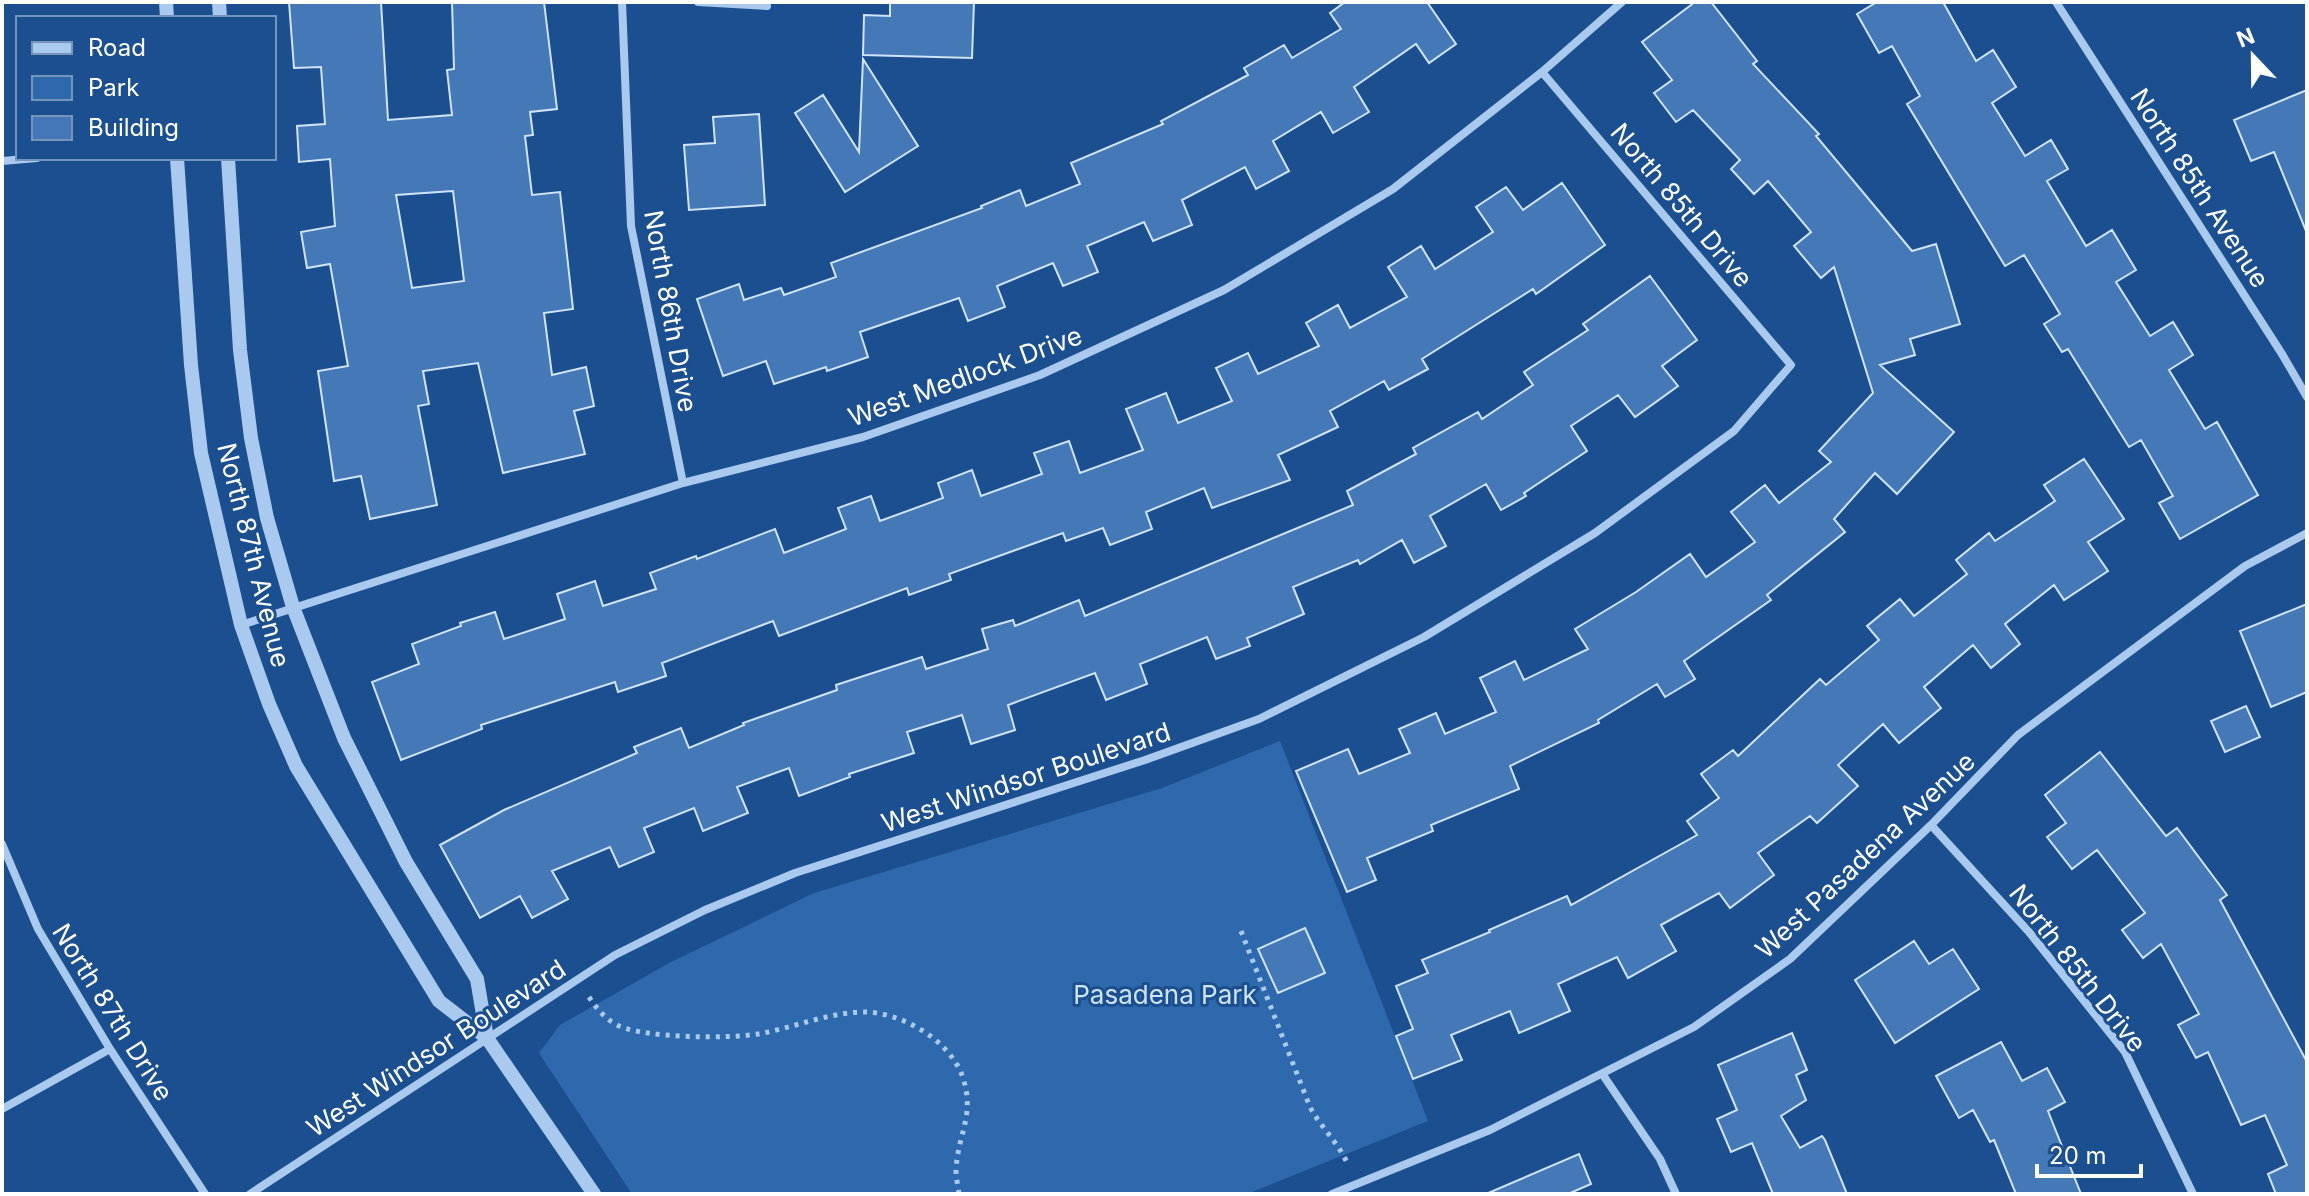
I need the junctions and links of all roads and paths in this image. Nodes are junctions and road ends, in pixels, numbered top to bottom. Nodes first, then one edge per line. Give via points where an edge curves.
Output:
1 (622, 2) edge
2 (698, 2) edge
3 (1622, 2) edge
4 (2056, 2) edge
5 (767, 6) dead end
6 (1542, 72) junction
7 (177, 160) edge
8 (228, 160) edge
9 (1791, 365) joint
10 (2307, 397) edge
11 (683, 483) junction
12 (2307, 533) edge
13 (293, 607) junction
14 (241, 625) junction
15 (1931, 825) junction
16 (2, 844) edge
17 (1241, 931) dead end
18 (576, 980) junction
19 (487, 1038) junction
20 (110, 1049) junction
21 (1603, 1075) junction
22 (2, 1109) edge
23 (1356, 1184) junction
24 (205, 1194) edge
25 (250, 1194) edge
26 (594, 1194) edge
27 (959, 1194) edge
28 (1332, 1194) edge
29 (1676, 1194) edge
30 (2193, 1194) edge

1 - 11 street, North 86th Drive via 631,226
2 - 5 street
3 - 6 street, West Medlock Drive
4 - 10 street, North 85th Avenue
6 - 9 street, North 85th Drive
6 - 11 street, West Medlock Drive via 1393,189 1224,290 1040,375 863,437
7 - 14 street, North 87th Avenue via 201,453
8 - 13 street, North 87th Avenue via 251,438
9 - 18 street, West Windsor Boulevard via 1734,431 1595,533 1424,637 1259,719 795,873 705,910
11 - 13 street, West Medlock Drive
12 - 15 street, West Pasadena Avenue via 2245,566 2018,735
13 - 14 street, West Medlock Drive
13 - 19 street, North 87th Avenue via 351,752 406,862 477,979
14 - 19 street, North 87th Avenue via 296,766 356,868 439,1001
15 - 21 street, West Pasadena Avenue via 1790,959 1694,1027
15 - 30 street, North 85th Drive via 2029,932 2125,1052
16 - 20 street, North 87th Drive via 38,929
17 - 23 path via 1310,1107 1342,1151
18 - 19 street, West Windsor Boulevard
18 - 27 path via 599,1012 618,1026 642,1032 755,1035 868,1012 923,1030 946,1049 961,1072 968,1099 956,1171
19 - 25 street, West Windsor Boulevard
19 - 26 street, North 87th Avenue
20 - 22 street
20 - 24 street, North 87th Drive
21 - 23 street, West Pasadena Avenue via 1490,1130
21 - 29 street via 1660,1159
23 - 28 street, West Pasadena Avenue

